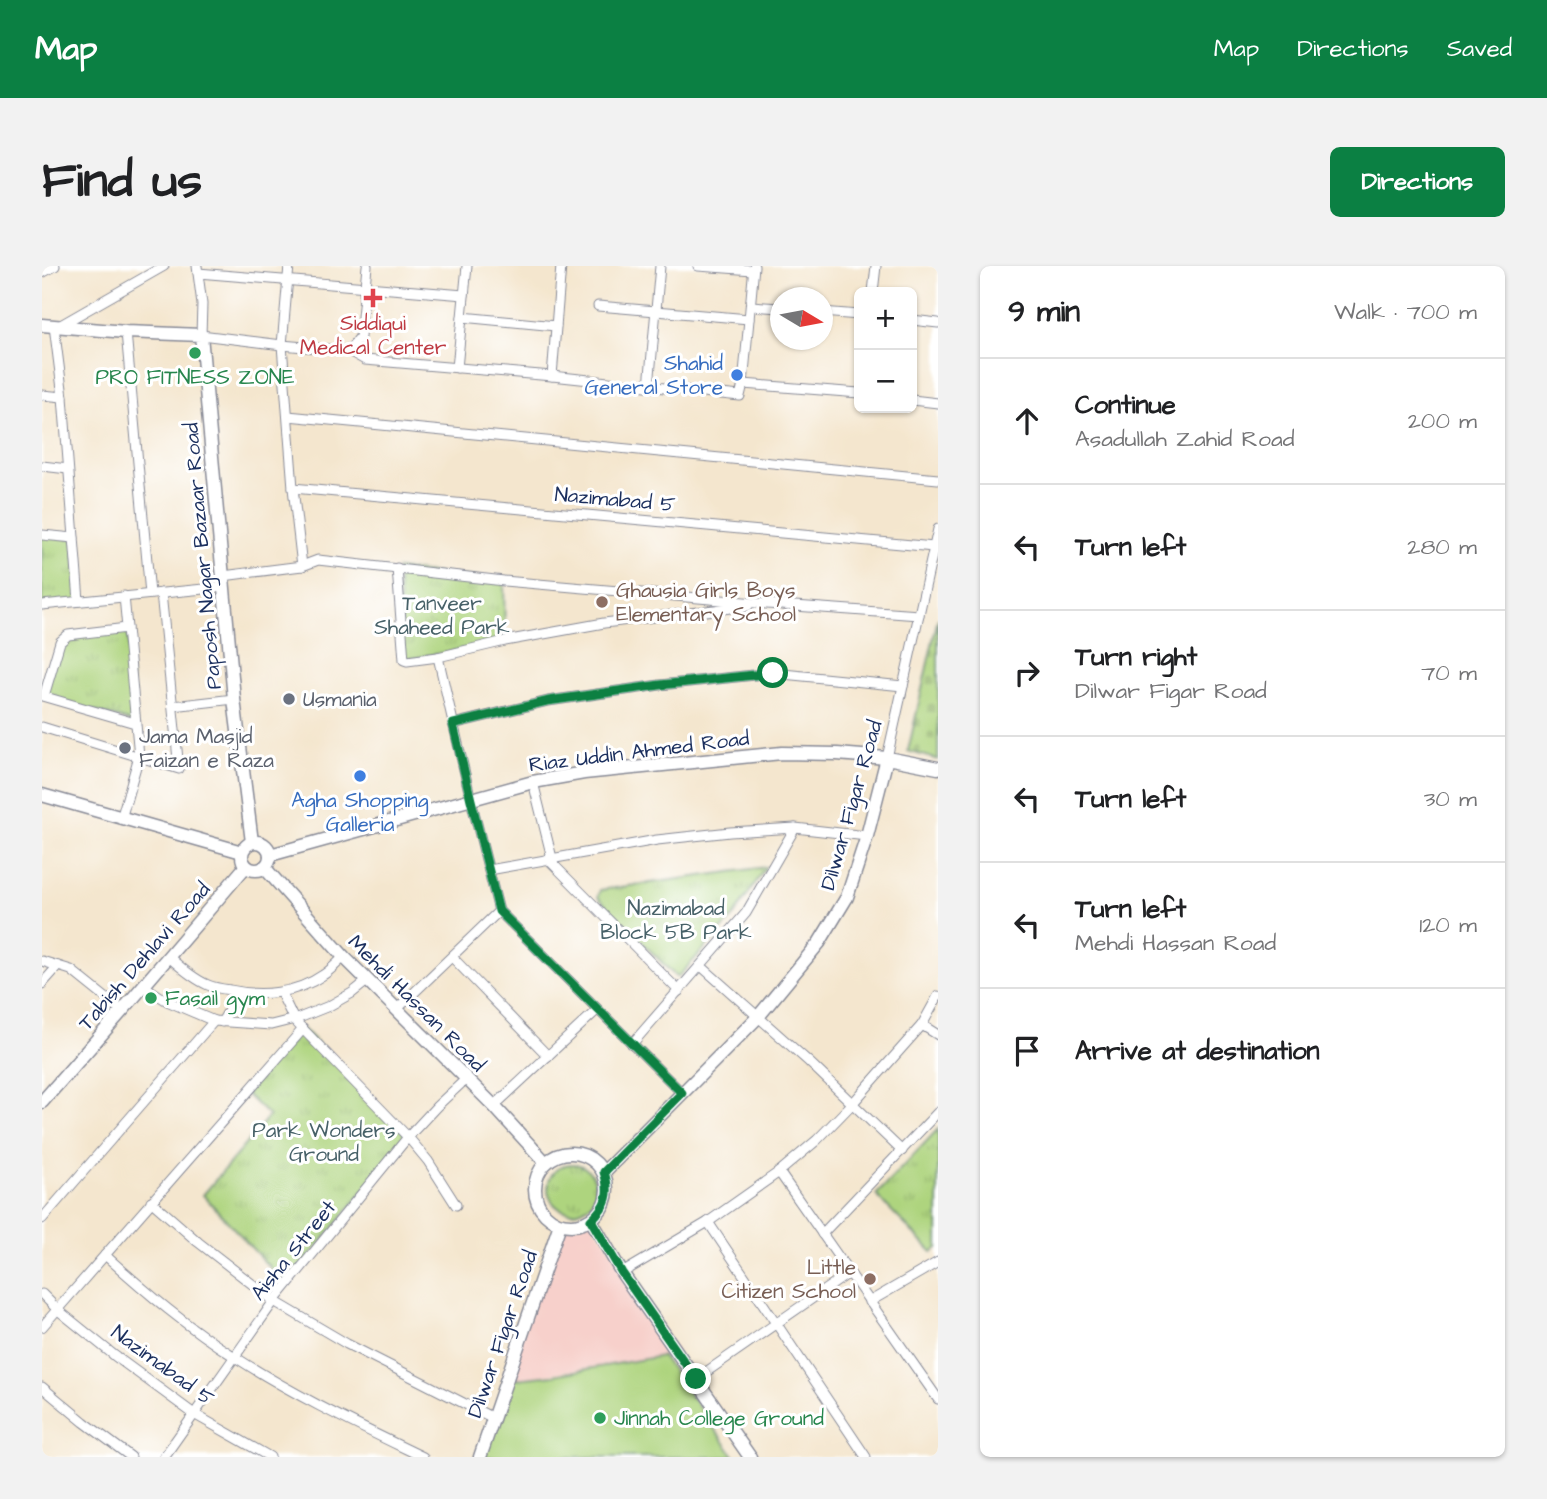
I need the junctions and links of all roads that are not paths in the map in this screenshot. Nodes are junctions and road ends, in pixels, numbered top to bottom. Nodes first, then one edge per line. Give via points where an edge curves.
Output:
1 (55, 266) edge
2 (164, 266) edge
3 (289, 266) edge
4 (367, 266) edge
5 (467, 266) edge
6 (561, 266) edge
7 (660, 266) edge
8 (698, 266) edge
9 (876, 266) edge
10 (754, 268) edge
11 (198, 270) edge
12 (42, 273) edge
13 (288, 281) junction
14 (874, 287) edge
15 (365, 288) junction
16 (464, 295) junction
17 (598, 306) dead end
18 (751, 306) junction
19 (770, 307) edge
20 (656, 311) junction
21 (833, 313) edge
22 (854, 315) edge
23 (462, 317) junction
24 (749, 319) junction
25 (917, 321) edge
26 (938, 323) edge
27 (52, 326) edge
28 (556, 326) junction
29 (126, 332) junction
30 (201, 335) junction
31 (282, 345) junction
32 (349, 351) junction
33 (457, 368) junction
34 (552, 376) junction
35 (743, 384) junction
36 (649, 386) junction
37 (854, 393) edge
38 (42, 396) edge
39 (62, 397) junction
40 (917, 401) edge
41 (938, 403) edge
42 (288, 416) junction
43 (42, 466) edge
44 (68, 469) junction
45 (938, 479) edge
46 (293, 488) junction
47 (938, 528) edge
48 (42, 535) edge
49 (74, 538) junction
50 (934, 547) junction
51 (302, 566) junction
52 (397, 569) junction
53 (224, 581) junction
54 (161, 593) junction
55 (150, 594) junction
56 (124, 596) junction
57 (79, 601) junction
58 (767, 604) junction
59 (42, 605) edge
60 (919, 615) junction
61 (127, 628) junction
62 (438, 657) junction
63 (903, 686) junction
64 (43, 696) edge
65 (234, 699) junction
66 (173, 706) junction
67 (135, 723) junction
68 (453, 724) junction
69 (42, 727) edge
70 (139, 757) junction
71 (887, 758) junction
72 (938, 768) edge
73 (533, 782) junction
74 (42, 795) edge
75 (471, 800) junction
76 (121, 819) junction
77 (795, 828) junction
78 (867, 836) junction
79 (252, 842) junction
80 (242, 852) junction
81 (550, 858) junction
82 (267, 861) junction
83 (246, 866) junction
84 (489, 870) junction
85 (499, 911) junction
86 (169, 957) junction
87 (344, 957) junction
88 (452, 957) junction
89 (42, 961) edge
90 (58, 966) junction
91 (701, 966) junction
92 (367, 981) junction
93 (42, 984) edge
94 (144, 986) junction
95 (679, 990) junction
96 (239, 992) junction
97 (281, 993) junction
98 (938, 996) edge
99 (397, 1009) junction
100 (597, 1010) junction
101 (122, 1011) junction
102 (758, 1017) junction
103 (294, 1020) junction
104 (218, 1021) junction
105 (922, 1025) junction
106 (303, 1029) junction
107 (938, 1035) edge
108 (632, 1044) junction
109 (548, 1056) junction
110 (466, 1079) junction
111 (682, 1093) junction
112 (42, 1102) edge
113 (852, 1104) junction
114 (494, 1106) junction
115 (938, 1112) edge
116 (408, 1137) junction
117 (902, 1152) junction
118 (546, 1163) junction
119 (604, 1172) junction
120 (779, 1172) junction
121 (151, 1201) junction
122 (456, 1205) dead end
123 (42, 1219) edge
124 (591, 1220) junction
125 (708, 1222) junction
126 (560, 1224) junction
127 (822, 1234) junction
128 (104, 1255) junction
129 (938, 1262) edge
130 (622, 1273) junction
131 (849, 1273) junction
132 (42, 1294) edge
133 (274, 1301) junction
134 (869, 1302) junction
135 (58, 1310) junction
136 (775, 1323) junction
137 (42, 1327) edge
138 (234, 1357) junction
139 (696, 1379) junction
140 (42, 1387) edge
141 (938, 1399) edge
142 (194, 1414) junction
143 (494, 1418) junction
144 (131, 1457) edge
145 (164, 1457) edge
146 (270, 1457) edge
147 (423, 1457) edge
148 (480, 1457) edge
149 (750, 1457) edge
150 (866, 1457) edge

1 - 12 street
2 - 27 street
3 - 13 street
4 - 15 street
5 - 16 street
6 - 28 street
7 - 20 street
8 - 10 street
9 - 14 street
10 - 18 street
11 - 13 street
11 - 30 street, Paposh Nagar Bazaar Road
13 - 15 street
13 - 31 street
15 - 16 street
15 - 32 street via 360,337
16 - 23 street
17 - 20 street
18 - 19 street
18 - 24 street
20 - 24 street
20 - 36 street
21 - 22 street
23 - 28 street
23 - 33 street
24 - 35 street
25 - 26 street
27 - 29 street
27 - 39 street
28 - 34 street
29 - 30 street
29 - 55 street
30 - 31 street
30 - 53 street, Paposh Nagar Bazaar Road
31 - 32 street
31 - 42 street
32 - 33 street via 365,360
33 - 34 street
34 - 36 street
35 - 36 street via 740,396
35 - 37 street
38 - 39 street
39 - 44 street
40 - 41 street
42 - 45 street
42 - 46 street
43 - 44 street
44 - 49 street
46 - 50 street, Nazimabad 5
46 - 51 street
47 - 50 street, Dilwar Figar Road
48 - 49 street
49 - 57 street
50 - 60 street, Dilwar Figar Road
51 - 52 street via 318,560
51 - 53 street
52 - 58 street
52 - 62 street via 404,660
53 - 54 street
53 - 65 street, Paposh Nagar Bazaar Road
54 - 55 street
54 - 66 street
55 - 56 street
56 - 57 street
56 - 61 street
57 - 59 street
58 - 60 street
58 - 62 street via 604,623
60 - 63 street, Dilwar Figar Road
61 - 64 street via 68,635 60,642
61 - 67 street
62 - 68 street
63 - 68 street via 773,673 548,701
63 - 71 street, Dilwar Figar Road
64 - 67 street
65 - 66 street
65 - 79 street, Paposh Nagar Bazaar Road
66 - 70 street via 179,769
67 - 70 street
68 - 75 street
69 - 70 street
70 - 76 street
71 - 72 street, Riaz Uddin Ahmed Road
71 - 73 street, Riaz Uddin Ahmed Road via 782,753
71 - 78 street, Dilwar Figar Road
73 - 75 street, Riaz Uddin Ahmed Road
73 - 81 street
74 - 76 street
75 - 82 street, Riaz Uddin Ahmed Road
75 - 84 street
76 - 80 street
77 - 78 street
77 - 81 street via 657,840
77 - 91 street via 746,913
78 - 102 street, Dilwar Figar Road via 847,897 819,943
79 - 80 street
79 - 82 street via 264,844 269,851
80 - 83 street
81 - 84 street
81 - 95 street
82 - 83 street via 255,870
82 - 87 street, Mehdi Hassan Road
83 - 86 street, Tabish Dehlavi Road
84 - 85 street
85 - 88 street
85 - 100 street
86 - 94 street, Tabish Dehlavi Road
86 - 96 street via 208,986
87 - 92 street, Mehdi Hassan Road
87 - 97 street via 310,983
88 - 99 street
88 - 109 street
89 - 90 street
90 - 93 street
90 - 101 street via 71,970
91 - 95 street
91 - 102 street
92 - 99 street, Mehdi Hassan Road
92 - 103 street via 329,1006
94 - 101 street, Tabish Dehlavi Road
94 - 104 street via 167,1001
95 - 108 street
96 - 97 street
96 - 104 street
97 - 103 street
98 - 105 street
99 - 110 street, Mehdi Hassan Road
100 - 108 street
100 - 109 street
101 - 112 street, Tabish Dehlavi Road
102 - 111 street, Dilwar Figar Road
102 - 113 street
103 - 104 street via 271,1025
103 - 106 street
104 - 123 street
105 - 107 street
105 - 113 street
106 - 116 street
106 - 121 street
108 - 111 street
109 - 114 street
110 - 114 street, Mehdi Hassan Road
110 - 116 street, Aisha Street
111 - 119 street, Dilwar Figar Road
113 - 117 street
113 - 120 street
114 - 118 street, Mehdi Hassan Road
115 - 117 street
116 - 122 street
116 - 133 street, Aisha Street
117 - 127 street
118 - 119 street via 577,1153 589,1157
118 - 126 street via 535,1183 536,1196 547,1216
119 - 124 street via 605,1204
120 - 125 street
120 - 127 street
121 - 128 street
121 - 133 street
124 - 126 street
124 - 130 street
125 - 130 street
125 - 136 street
126 - 143 street, Dilwar Figar Road
127 - 131 street
128 - 135 street
128 - 138 street via 159,1303
129 - 134 street
130 - 139 street
131 - 134 street
131 - 136 street
132 - 135 street, Nazimabad 5
133 - 138 street, Aisha Street
133 - 143 street via 347,1344
134 - 141 street
135 - 137 street
135 - 142 street, Nazimabad 5
136 - 139 street
136 - 150 street
138 - 142 street, Aisha Street
138 - 147 street via 322,1408
139 - 149 street
140 - 144 street
142 - 145 street, Aisha Street
142 - 146 street, Nazimabad 5
143 - 148 street, Dilwar Figar Road

